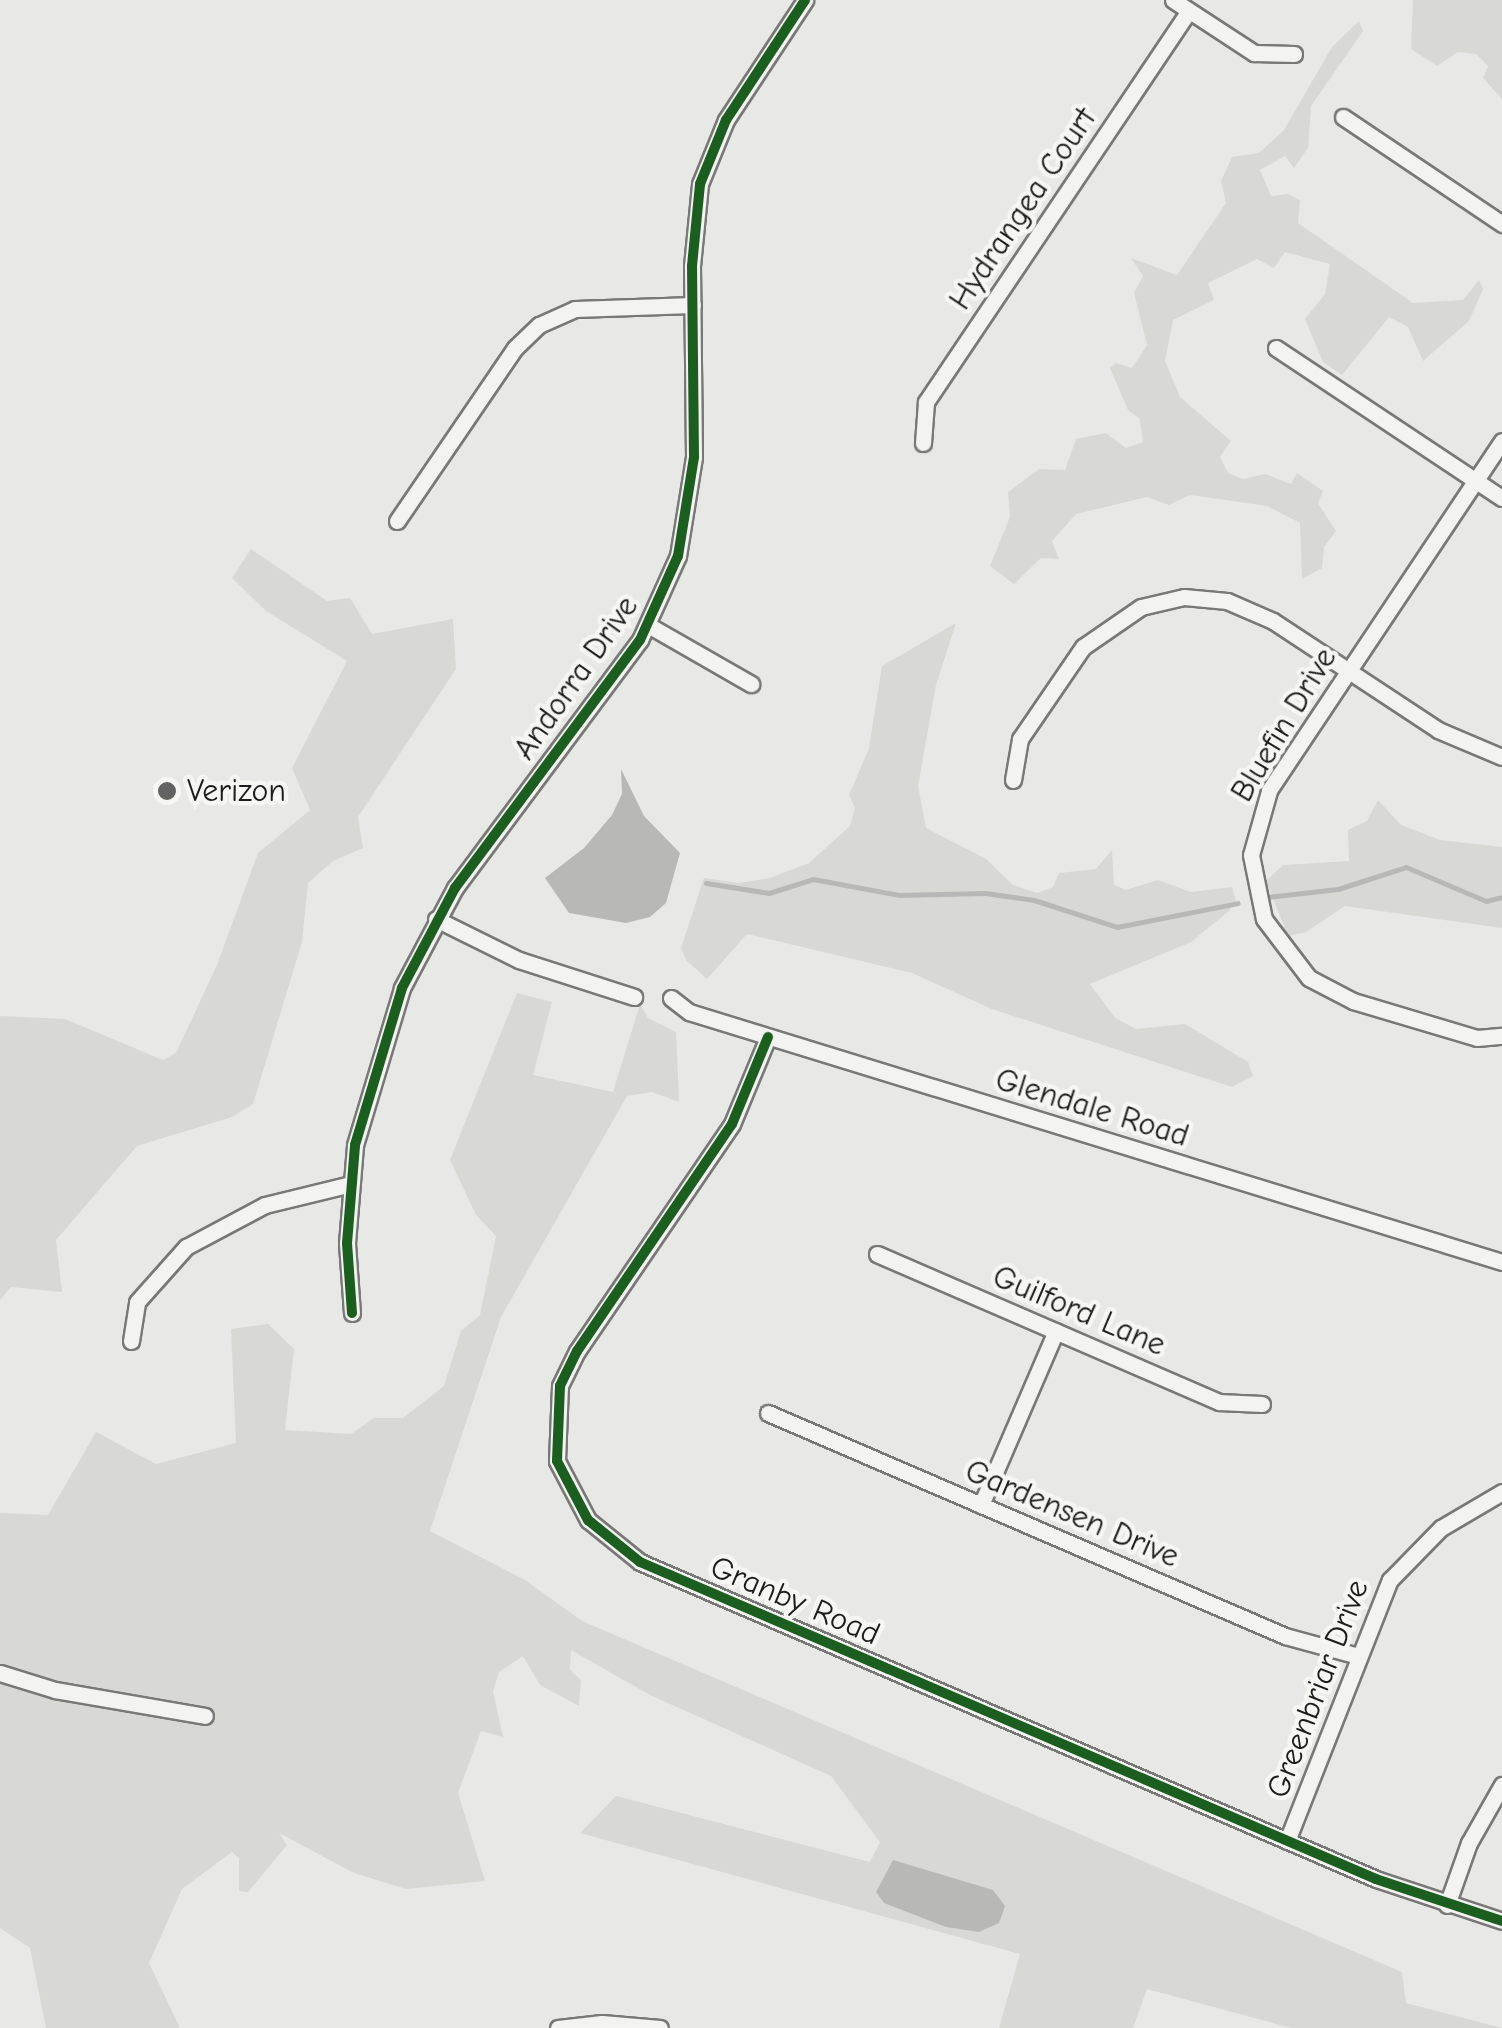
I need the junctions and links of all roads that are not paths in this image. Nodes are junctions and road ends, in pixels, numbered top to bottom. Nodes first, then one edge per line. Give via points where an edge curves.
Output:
1 (804, 0) edge
2 (1173, 0) edge
3 (1189, 10) junction
4 (1294, 54) dead end
5 (1344, 118) dead end
6 (1502, 224) edge
7 (693, 304) junction
8 (1276, 348) dead end
9 (1502, 441) edge
10 (923, 443) dead end
11 (1476, 480) junction
12 (1502, 498) edge
13 (398, 521) dead end
14 (648, 624) junction
15 (1348, 670) junction
16 (751, 684) dead end
17 (1502, 757) edge
18 (1013, 780) dead end
19 (436, 919) junction
20 (634, 996) dead end
21 (670, 998) dead end
22 (1502, 1036) edge
23 (768, 1037) junction
24 (351, 1184) junction
25 (877, 1254) dead end
26 (1502, 1262) edge
27 (352, 1313) dead end
28 (1056, 1332) junction
29 (131, 1341) dead end
30 (1262, 1404) dead end
31 (768, 1414) dead end
32 (1502, 1492) edge
33 (981, 1505) junction
34 (1358, 1656) junction
35 (0, 1672) edge
36 (205, 1716) dead end
37 (1502, 1786) edge
38 (1287, 1841) junction
39 (1446, 1906) junction
40 (1502, 1922) edge
41 (558, 2028) edge
42 (660, 2028) edge

1 - 7 street, Andorra Drive via 707,159 692,238
2 - 3 street
3 - 4 street via 1254,53
3 - 10 street, Hydrangea Court via 926,402
5 - 6 street
7 - 13 street via 576,309 538,325 515,348
7 - 14 street, Andorra Drive via 691,500 678,556
8 - 11 street
9 - 11 street, Bluefin Drive
11 - 12 street
11 - 15 street, Bluefin Drive
14 - 16 street
14 - 19 street, Andorra Drive
15 - 17 street via 1438,730
15 - 18 street via 1274,621 1227,602 1184,597 1141,606 1100,631 1072,661 1020,739
15 - 22 street, Bluefin Drive via 1260,811 1251,855 1260,910 1286,956 1330,992 1477,1038
19 - 20 street via 519,960
19 - 24 street, Andorra Drive via 384,1033 358,1125
21 - 23 street, Glendale Road via 689,1012
23 - 26 street, Glendale Road
23 - 38 street, Granby Road via 732,1124 566,1370 554,1440 573,1499 603,1537 640,1562
24 - 27 street, Andorra Drive
24 - 29 street via 264,1205 186,1247 137,1302
25 - 28 street, Guilford Lane
28 - 30 street, Guilford Lane via 1218,1402
28 - 33 street
31 - 33 street, Gardensen Drive
32 - 34 street, Greenbriar Drive via 1455,1518 1405,1561 1377,1602
33 - 34 street, Gardensen Drive via 1285,1636
34 - 38 street, Greenbriar Drive via 1339,1721
35 - 36 street via 55,1690
37 - 39 street via 1469,1843
38 - 39 street, Granby Road
39 - 40 street, Granby Road
41 - 42 street

